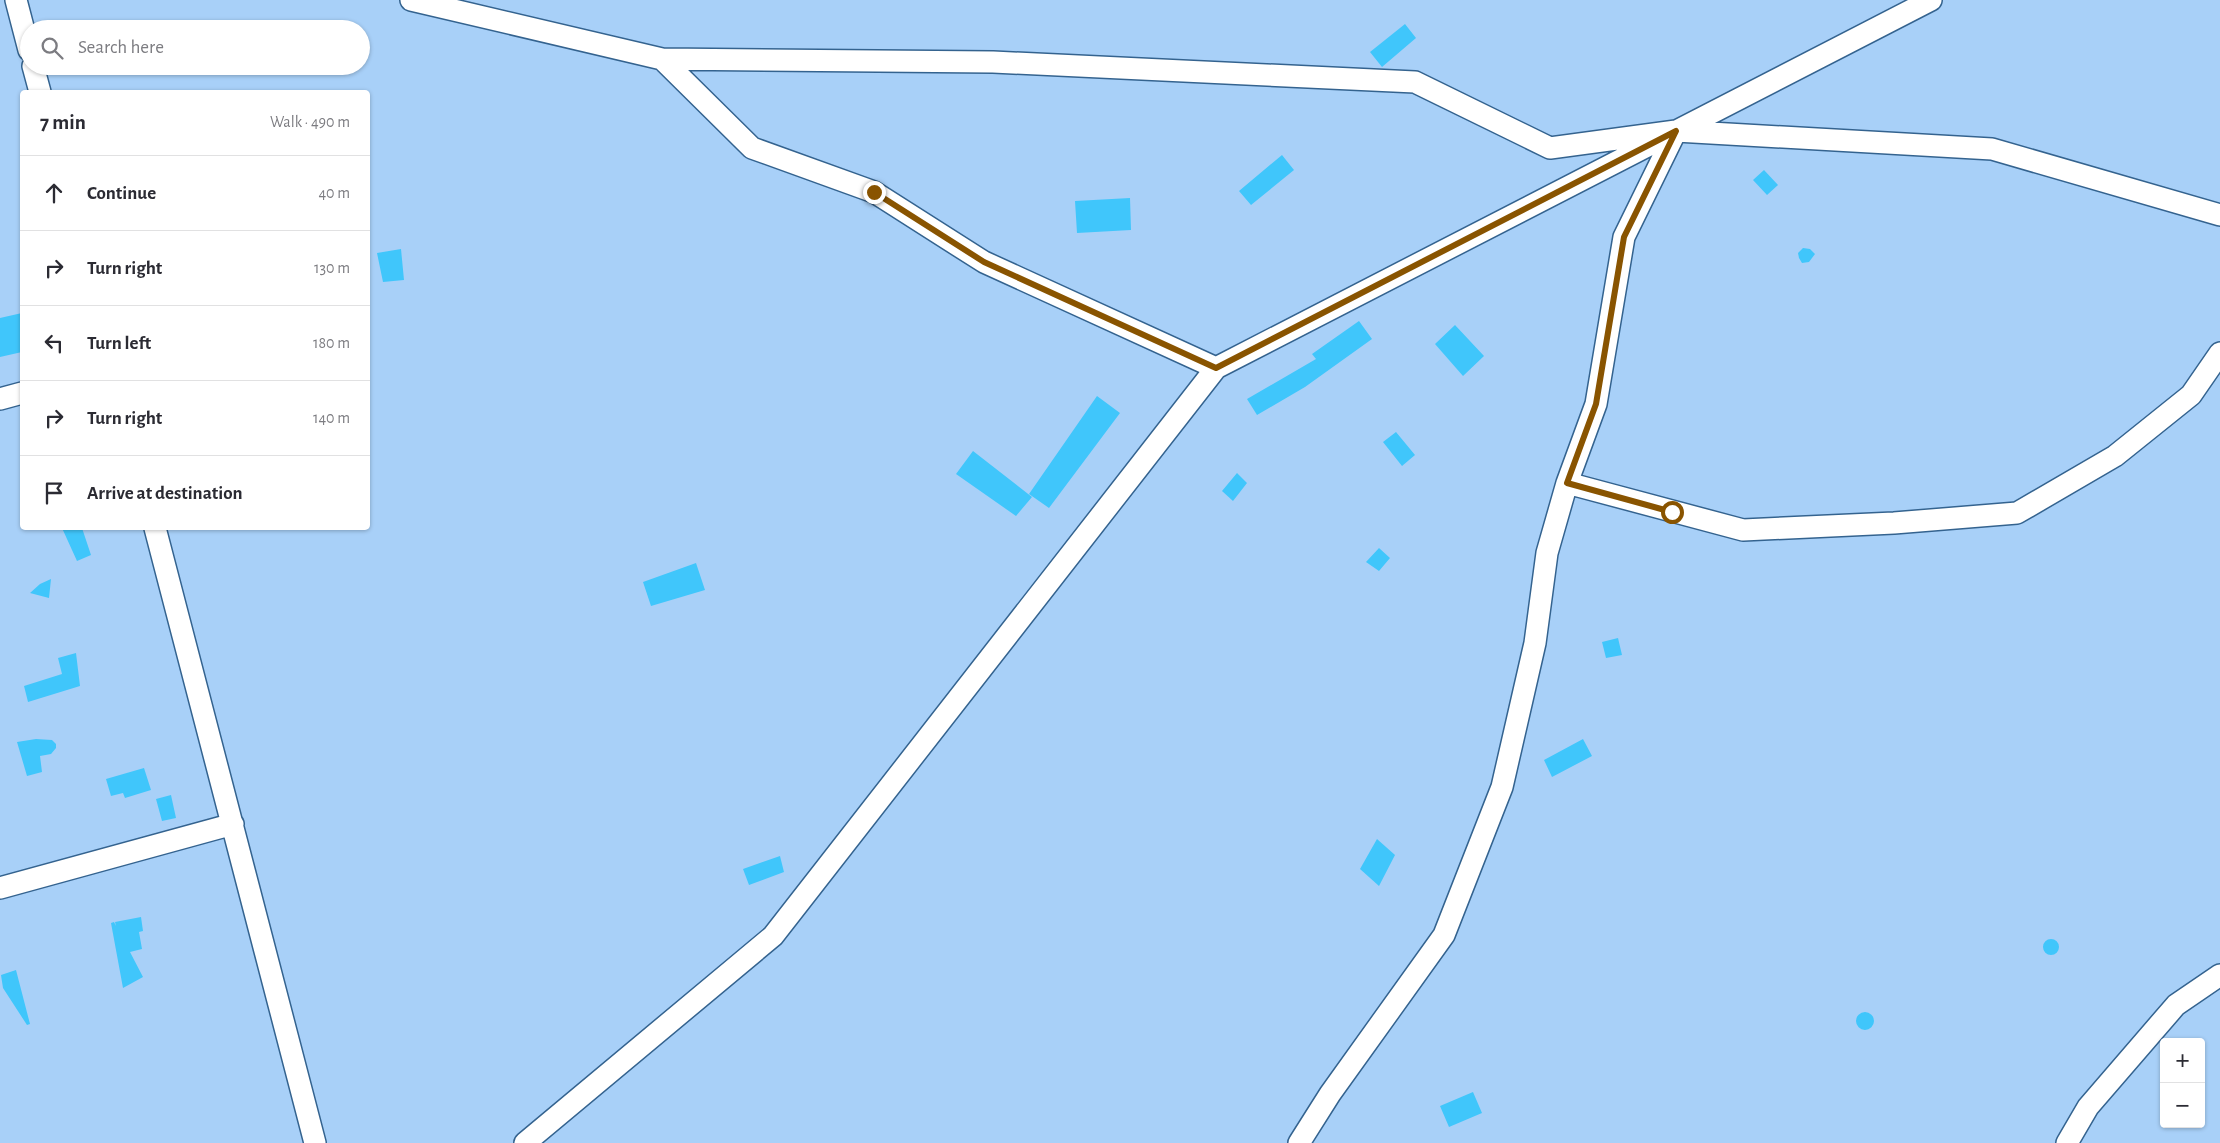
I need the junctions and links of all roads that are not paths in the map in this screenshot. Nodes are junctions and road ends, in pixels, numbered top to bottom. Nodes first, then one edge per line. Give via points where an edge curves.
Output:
1 (16, 0) edge
2 (411, 0) edge
3 (1931, 0) edge
4 (21, 20) edge
5 (662, 59) junction
6 (35, 75) edge
7 (39, 90) edge
8 (1676, 131) junction
9 (2220, 215) edge
10 (2220, 352) edge
11 (1216, 368) junction
12 (20, 394) edge
13 (0, 399) edge
14 (1567, 483) junction
15 (156, 530) edge
16 (233, 824) junction
17 (0, 888) edge
18 (2220, 975) edge
19 (315, 1143) edge
20 (525, 1143) edge
21 (1299, 1143) edge
22 (2067, 1143) edge

1 - 4 street
2 - 5 street
3 - 8 street
5 - 8 street via 993,62 1415,82 1550,148
5 - 11 street via 752,148 874,192 984,262
6 - 7 street
8 - 9 street via 1992,149
8 - 11 street
8 - 14 street via 1624,237 1596,404
10 - 14 street via 2191,395 2115,456 2016,513 1742,530
11 - 20 street via 773,936
12 - 13 street
14 - 21 street via 1547,553 1536,643 1502,787 1444,935 1330,1094
15 - 16 street
16 - 17 street
16 - 19 street
18 - 22 street via 2176,1005 2088,1107

